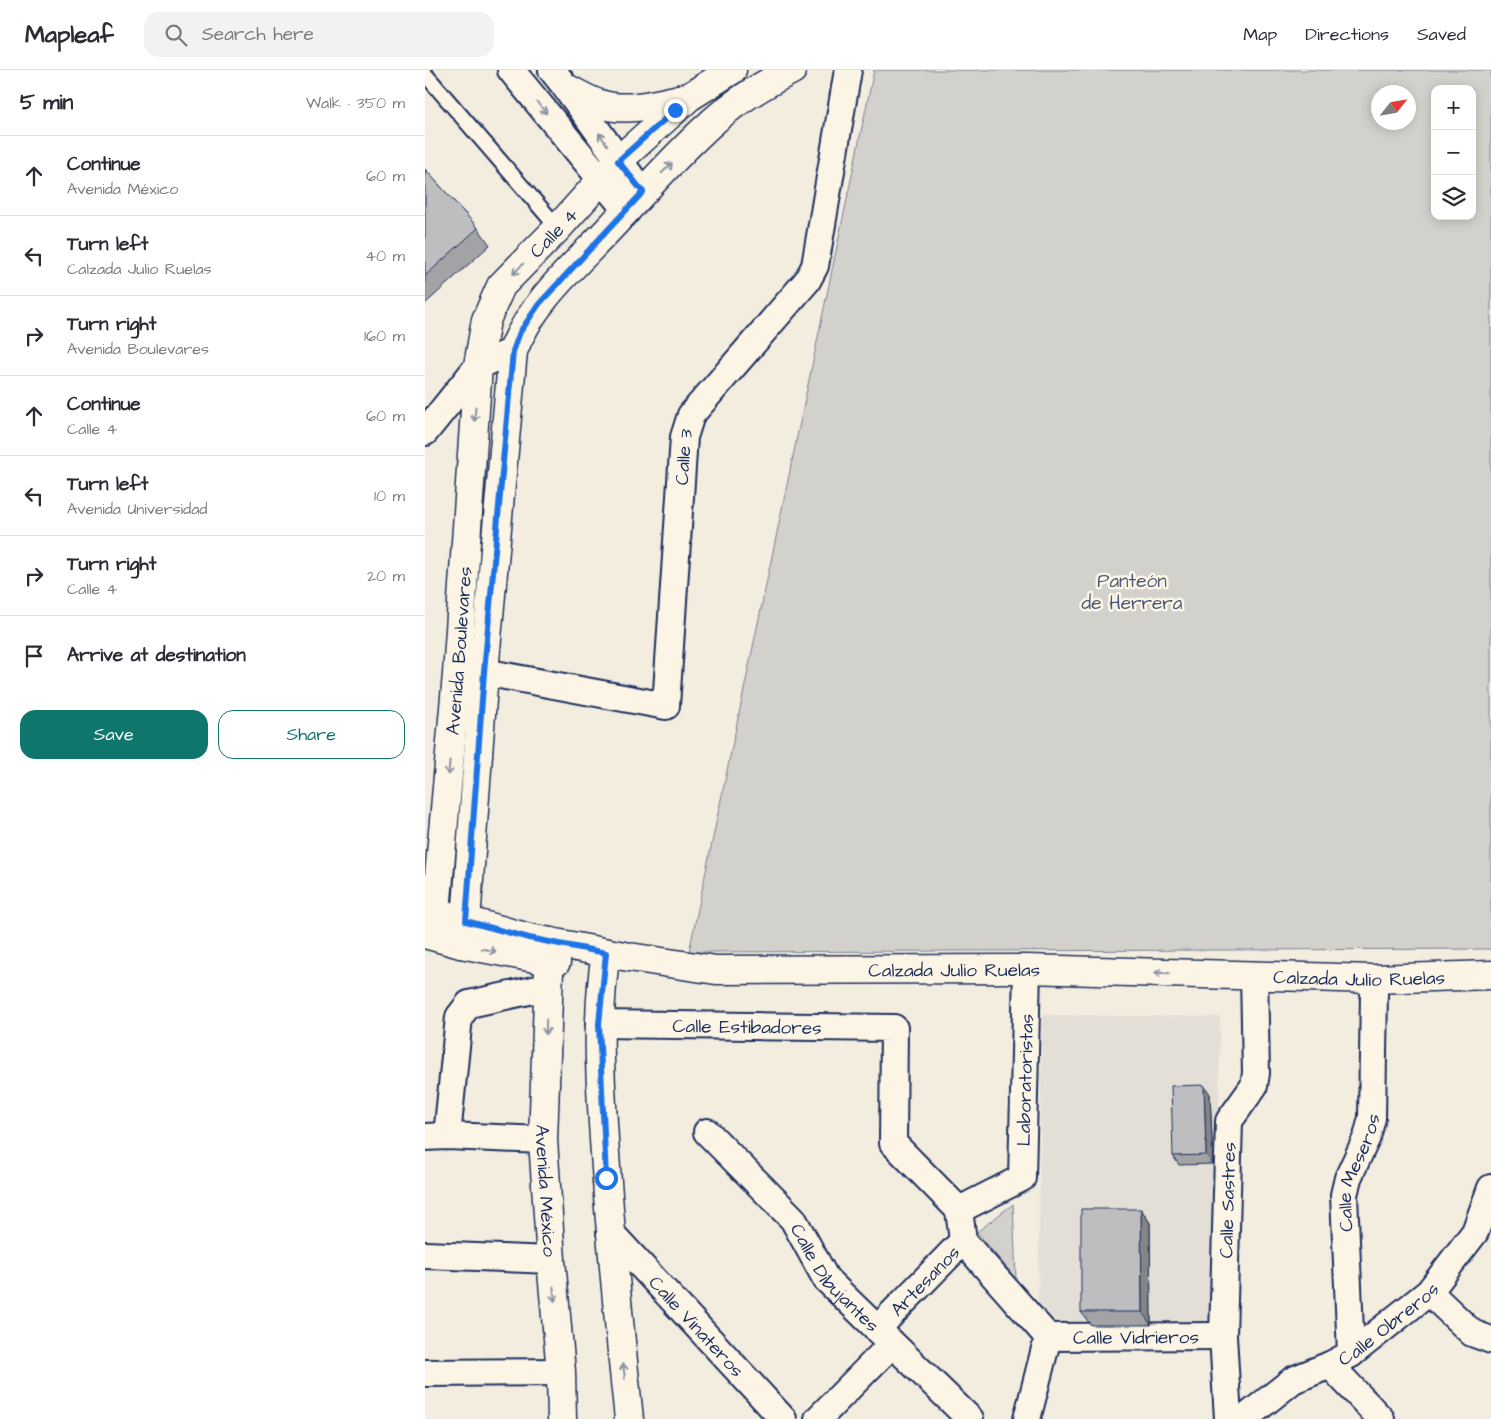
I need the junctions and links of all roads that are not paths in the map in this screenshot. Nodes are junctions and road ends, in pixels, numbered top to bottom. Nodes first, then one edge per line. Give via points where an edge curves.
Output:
1 (511, 70) edge
2 (732, 70) edge
3 (792, 70) edge
4 (848, 70) edge
5 (425, 74) edge
6 (560, 80) edge
7 (689, 97) junction
8 (610, 170) junction
9 (635, 201) junction
10 (558, 228) junction
11 (513, 351) junction
12 (478, 366) junction
13 (425, 432) edge
14 (484, 672) junction
15 (429, 923) edge
16 (463, 933) junction
17 (605, 960) junction
18 (548, 963) junction
19 (1027, 976) junction
20 (1491, 976) edge
21 (1254, 983) junction
22 (1373, 986) junction
23 (1491, 992) edge
24 (599, 1024) junction
25 (707, 1132) dead end
26 (436, 1137) edge
27 (543, 1140) junction
28 (1491, 1188) edge
29 (1491, 1193) edge
30 (959, 1210) junction
31 (610, 1232) junction
32 (963, 1240) junction
33 (425, 1255) edge
34 (551, 1260) junction
35 (1429, 1292) junction
36 (1223, 1336) junction
37 (885, 1337) junction
38 (1048, 1337) junction
39 (1491, 1340) edge
40 (1340, 1360) junction
41 (561, 1372) junction
42 (425, 1373) edge
43 (562, 1419) edge
44 (629, 1419) edge
45 (783, 1419) edge
46 (818, 1419) edge
47 (969, 1419) edge
48 (1027, 1419) edge
49 (1228, 1419) edge
50 (1244, 1419) edge
51 (1381, 1419) edge

1 -> 8 street
2 - 7 street, Calle 4
9 -> 3 street, Calle 4 via 708,126 765,84
4 - 14 street, Calle 3 via 815,266 807,281 691,415 684,437 666,706
5 - 10 lane
6 - 7 street via 600,104 624,108
8 -> 6 street
7 - 8 street, Calle 4
8 - 9 street
8 - 10 street, Calle 4
9 - 11 street, Calle 4 via 539,304 520,332
10 -> 12 street, Calle 4 via 501,286 486,320
11 - 12 street
11 - 14 street, Avenida Boulevares
12 - 13 street, Calle 4
12 -> 15 street, Avenida Boulevares via 457,674
14 - 16 street, Avenida Boulevares
15 - 16 street, Calzada Julio Ruelas
16 - 18 street, Calzada Julio Ruelas via 529,938
17 - 18 street, Calzada Julio Ruelas
17 - 19 street, Calzada Julio Ruelas via 716,970
17 - 24 street
18 - 26 street via 469,1004 459,1016
18 -> 27 street, Avenida México
19 - 21 street, Calzada Julio Ruelas
19 - 30 street, Laboratoristas via 1022,1178
20 - 22 street, Calzada Julio Ruelas
21 - 22 street, Calzada Julio Ruelas
21 - 36 street, Calle Sastres via 1254,1086 1229,1121
22 - 23 street, Calzada Julio Ruelas
22 - 40 street, Calle Meseros via 1372,1118 1367,1137 1347,1178 1344,1195
24 - 30 street, Calle Estibadores via 894,1028 893,1143
24 - 31 street
25 - 37 street, Calle Dibujantes via 793,1219 826,1279
26 - 27 street
27 - 34 street, Avenida México
28 - 29 street, Calle Obreros
29 - 35 street, Calle Obreros via 1475,1232
30 - 32 street, Artesanos
44 -> 31 street
31 - 45 street, Calle Vinateros
32 - 37 street, Artesanos
32 - 38 street
33 - 34 street
34 -> 41 street, Avenida México
35 - 39 street via 1472,1333
35 - 40 street, Calle Obreros
36 - 38 street, Calle Vidrieros
36 - 49 street, Calle Sastres
37 - 46 street, Artesanos
37 - 47 street, Calle Dibujantes
38 - 48 street
40 - 50 street, Calle Obreros via 1293,1380
40 - 51 street
41 - 42 street
41 - 43 street, Avenida México

